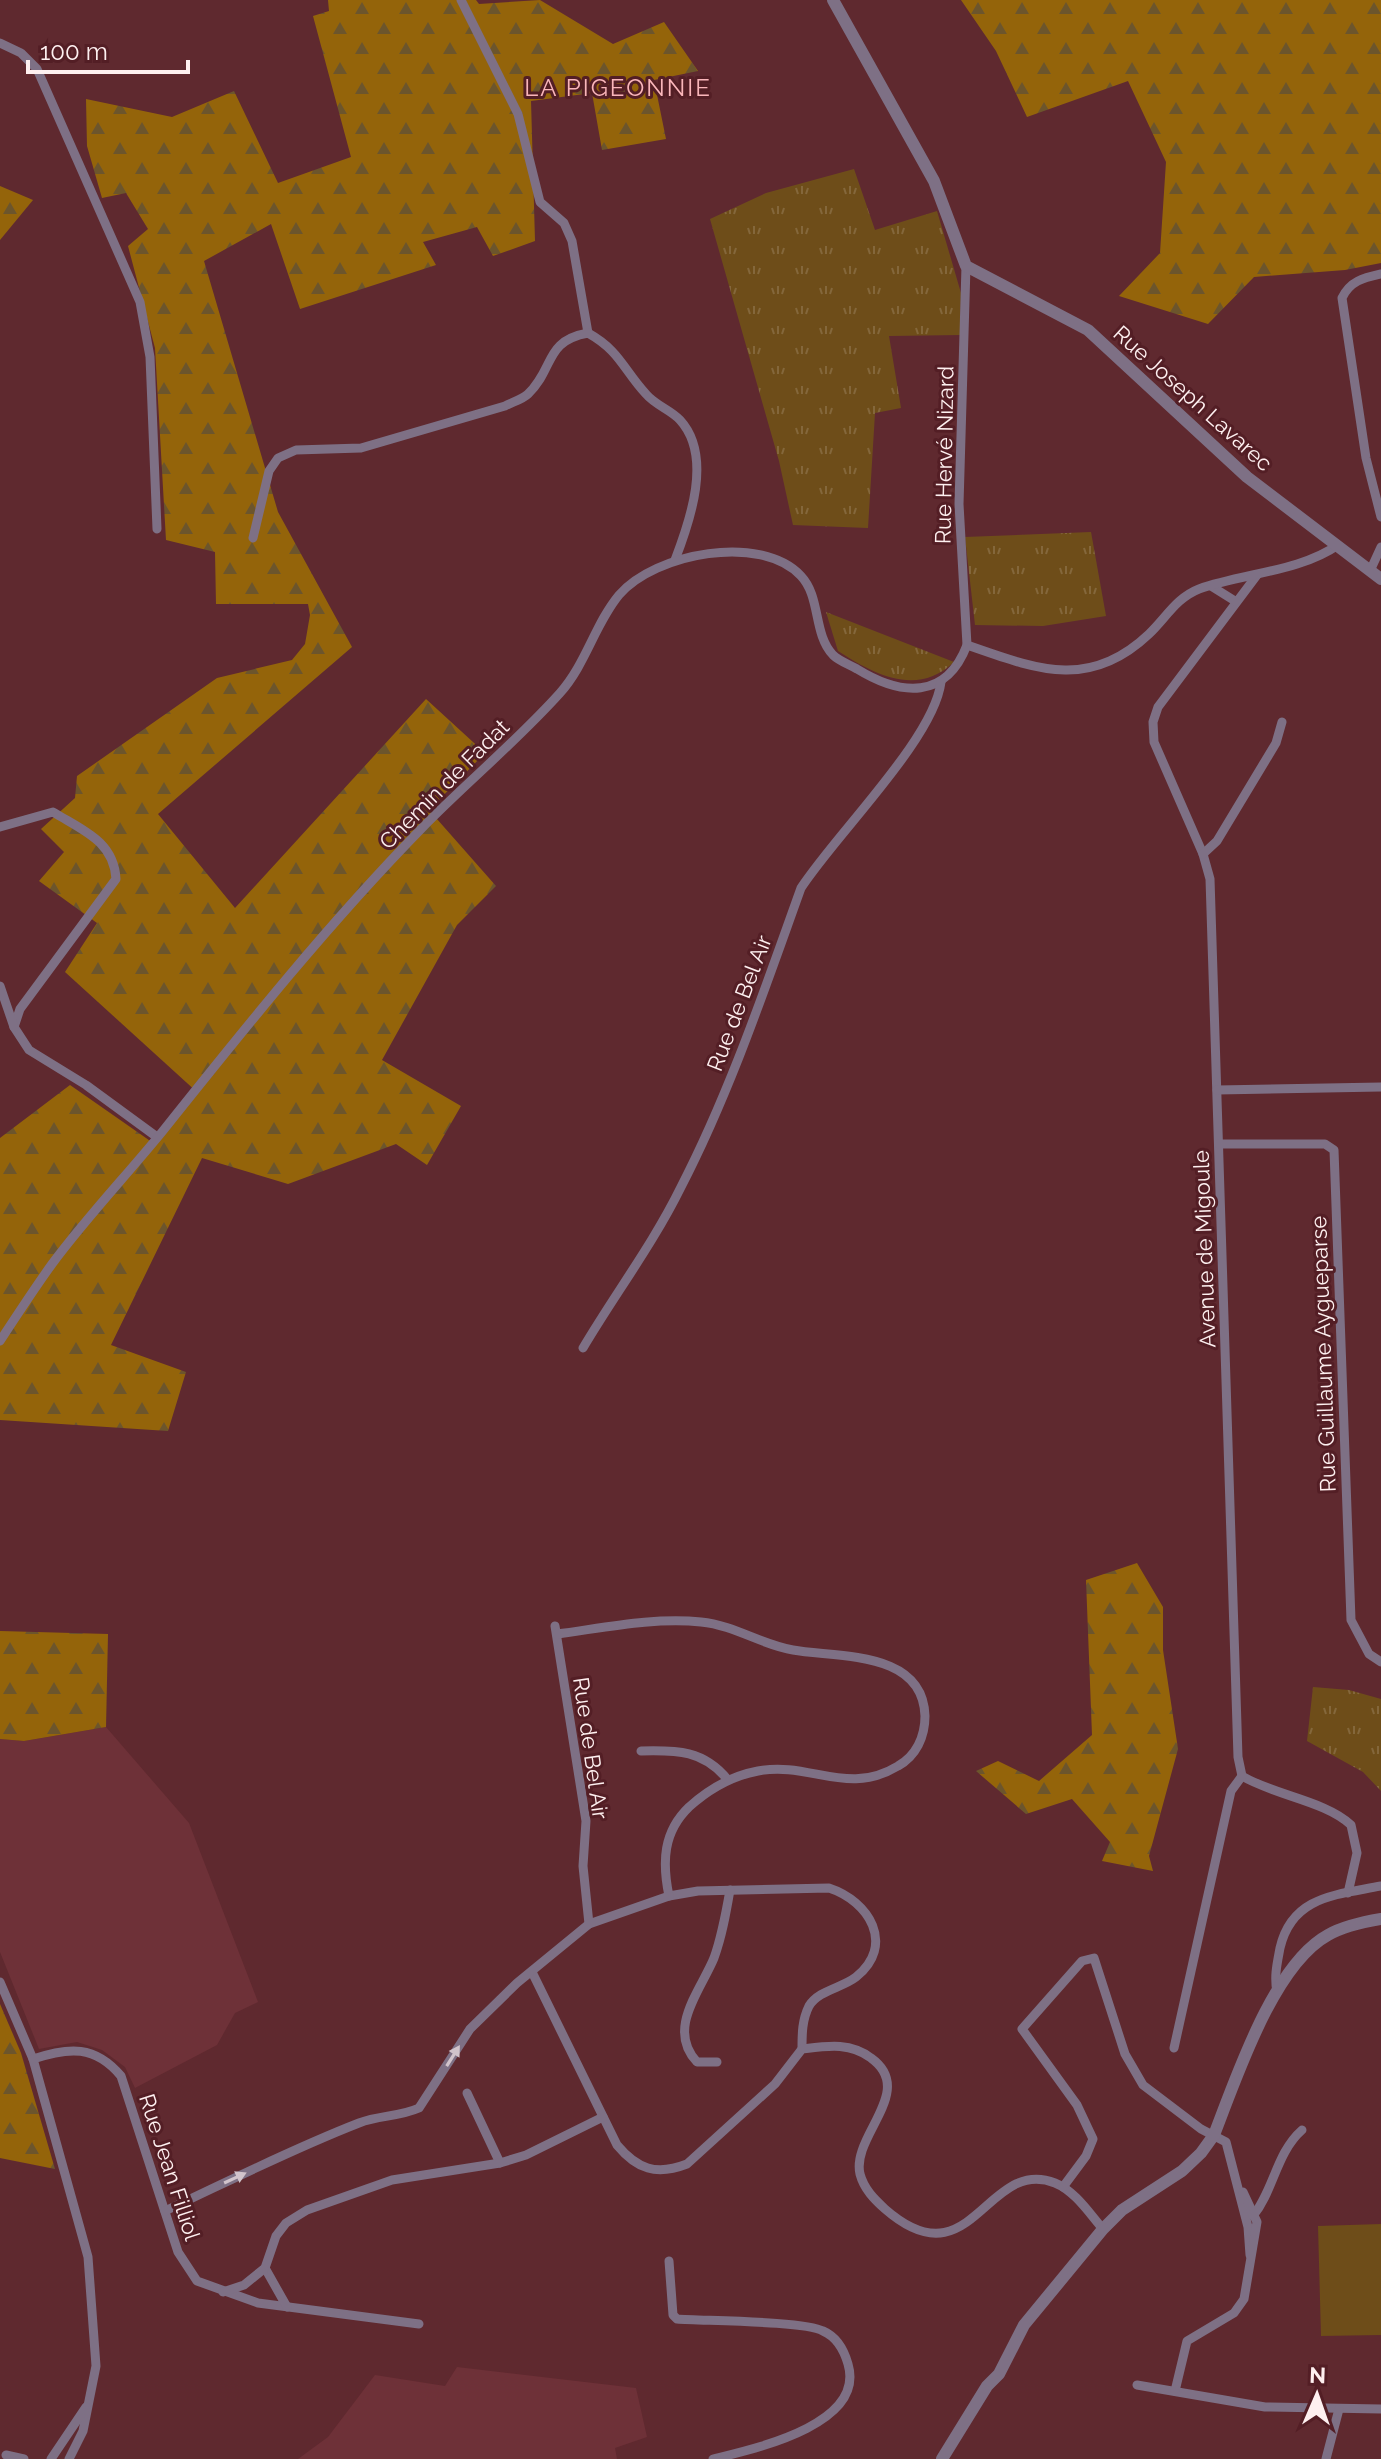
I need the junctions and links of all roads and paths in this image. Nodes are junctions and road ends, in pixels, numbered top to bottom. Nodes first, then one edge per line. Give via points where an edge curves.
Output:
1 (461, 0) edge
2 (833, 0) edge
3 (0, 43) edge
4 (966, 266) junction
5 (1381, 274) edge
6 (588, 333) junction
7 (1381, 517) edge
8 (157, 529) dead end
9 (253, 538) dead end
10 (1338, 545) junction
11 (1381, 547) edge
12 (675, 560) junction
13 (1257, 575) junction
14 (1376, 575) edge
15 (1211, 586) junction
16 (1235, 601) junction
17 (967, 645) junction
18 (941, 682) junction
19 (1282, 722) dead end
20 (0, 827) edge
21 (1203, 854) junction
22 (0, 986) edge
23 (14, 1027) junction
24 (1381, 1087) edge
25 (1217, 1090) junction
26 (157, 1137) junction
27 (1219, 1144) junction
28 (0, 1341) edge
29 (583, 1348) dead end
30 (1381, 1662) edge
31 (641, 1751) dead end
32 (1242, 1776) junction
33 (728, 1780) junction
34 (1381, 1886) edge
35 (730, 1890) junction
36 (1348, 1893) junction
37 (669, 1896) junction
38 (1381, 1919) edge
39 (589, 1924) junction
40 (532, 1972) junction
41 (0, 1982) edge
42 (1277, 1992) junction
43 (1174, 2048) dead end
44 (802, 2049) junction
45 (33, 2059) junction
46 (717, 2062) dead end
47 (467, 2093) dead end
48 (603, 2117) junction
49 (1302, 2130) dead end
50 (1214, 2135) junction
51 (500, 2163) junction
52 (1063, 2187) junction
53 (1239, 2189) junction
54 (165, 2211) junction
55 (1255, 2213) junction
56 (1246, 2221) junction
57 (1103, 2229) junction
58 (1250, 2255) junction
59 (669, 2261) dead end
60 (265, 2268) junction
61 (223, 2292) junction
62 (287, 2307) junction
63 (419, 2324) dead end
64 (1137, 2385) dead end
65 (1175, 2391) junction
66 (90, 2401) junction
67 (1339, 2409) junction
68 (1381, 2409) edge
69 (5, 2454) edge
70 (24, 2459) edge
71 (51, 2459) edge
72 (69, 2459) edge
73 (713, 2459) edge
74 (942, 2459) edge
75 (1326, 2459) edge

1 - 6 street via 518,114 540,202 564,223 572,241
2 - 4 street via 934,181
3 - 8 street via 37,69 140,302 150,357
4 - 10 street, Rue Joseph Lavarec via 1088,330 1220,454
4 - 17 street, Rue Hervé Nizard via 959,504
5 - 7 street via 1347,287 1342,298 1366,458
6 - 9 street via 556,346 527,395 505,406 361,448 296,450 278,458 269,471
6 - 12 street via 610,345 647,396 680,420 692,440 694,498
10 - 13 street
10 - 14 street, Rue Joseph Lavarec
11 - 14 street
12 - 18 street, Chemin de Fadat via 727,553 780,558 803,577 833,654 874,680 902,689
12 - 26 street, Chemin de Fadat via 618,595 562,691 421,829 265,1003
13 - 15 street
13 - 16 street, Avenue de Migoule
15 - 16 street
15 - 17 street via 1176,603 1116,660 1086,669 1024,667
16 - 21 street, Avenue de Migoule via 1158,707 1153,722 1154,742
17 - 18 street via 960,665
18 - 29 street, Rue de Bel Air via 924,729 801,888 717,1110 682,1185 647,1251
19 - 21 street via 1276,743 1217,841
20 - 23 street via 53,812 107,846 115,861 116,879 20,1009
21 - 25 street, Avenue de Migoule via 1210,879
22 - 23 street
23 - 26 street via 29,1050
24 - 25 street
25 - 27 street, Avenue de Migoule
26 - 28 street, Chemin de Fadat via 53,1263
27 - 30 street, Rue Guillaume Aygueparse via 1325,1144 1334,1150 1351,1620 1363,1646
27 - 32 street, Avenue de Migoule
31 - 33 street via 688,1752 706,1758
32 - 36 street via 1351,1825 1357,1853
32 - 43 street via 1231,1791
33 - 37 street via 700,1797 669,1833 664,1857
33 - 39 street, Rue de Bel Air via 760,1771 849,1781 883,1776 907,1761 921,1742 925,1704 900,1671 871,1659 792,1650 702,1622 556,1630 586,1821 583,1866
34 - 36 street
35 - 37 street
35 - 44 street via 829,1888 849,1895 872,1921 875,1942 869,1961 856,1978 810,2003 802,2023
35 - 46 street via 713,1960 690,2001 685,2026 689,2053 697,2062
36 - 42 street via 1306,1906 1287,1925 1274,1977
37 - 39 street
38 - 42 street via 1319,1941
39 - 40 street
40 - 48 street
54 -> 40 street via 317,2140 379,2115 419,2108 470,2029
41 - 45 street
42 - 50 street via 1253,2033
44 - 48 street via 775,2084 687,2164 668,2171 632,2163
44 - 52 street via 858,2048 882,2065 885,2105 862,2152 860,2173 871,2196 919,2233 948,2234 1016,2183 1035,2179
45 - 54 street, Rue Jean Filliol via 81,2049 109,2062 121,2076
45 - 66 street via 88,2257 96,2366
47 - 51 street
48 - 51 street
49 - 55 street via 1289,2142
50 - 52 street via 1143,2085 1106,2004 1098,1965 1088,1958 1022,2029 1077,2105 1093,2139
50 - 53 street via 1226,2142
50 - 57 street via 1182,2171 1122,2210
51 - 60 street via 404,2177 307,2210 276,2236
52 - 57 street
53 - 55 street
53 - 56 street
54 - 61 street, Rue Jean Filliol via 185,2268 197,2281
55 - 56 street
55 - 58 street via 1257,2232
56 - 58 street
57 - 74 street via 1024,2325 999,2374
58 - 65 street via 1240,2306 1187,2341
59 - 73 street via 677,2319 823,2330 841,2346 849,2368 847,2392 835,2411 769,2445
60 - 61 street via 244,2285
60 - 62 street
61 - 62 street, Rue Jean Filliol
62 - 63 street, Rue Jean Filliol
64 - 65 street
65 - 67 street via 1265,2407
66 - 71 street
66 - 72 street
67 - 68 street
67 - 75 street
69 - 70 street

